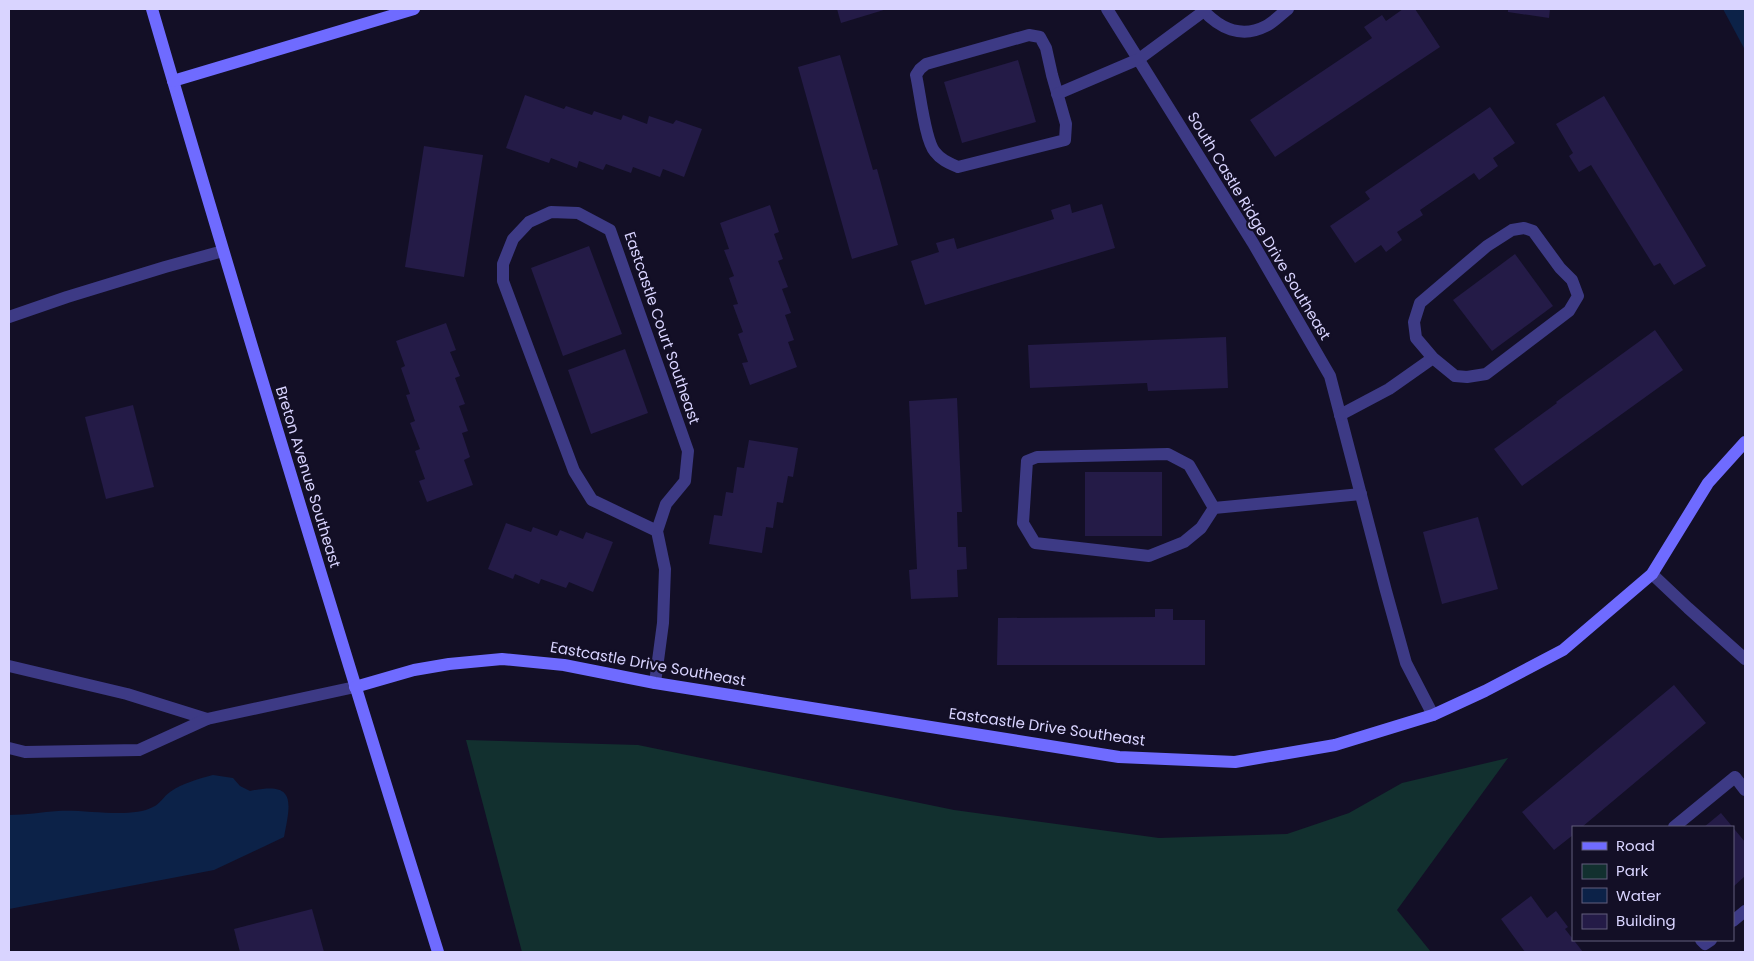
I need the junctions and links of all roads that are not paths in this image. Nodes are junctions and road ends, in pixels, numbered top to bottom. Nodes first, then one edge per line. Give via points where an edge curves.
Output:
1 (152, 9) edge
2 (414, 9) edge
3 (1107, 9) edge
4 (1288, 9) edge
5 (1203, 10) edge
6 (1139, 59) junction
7 (173, 81) junction
8 (1057, 94) junction
9 (223, 251) junction
10 (9, 317) edge
11 (1433, 358) junction
12 (1340, 414) junction
13 (1745, 442) edge
14 (1361, 494) junction
15 (1214, 508) junction
16 (657, 531) junction
17 (1652, 574) junction
18 (1745, 659) edge
19 (9, 666) edge
20 (655, 682) junction
21 (355, 687) junction
22 (1433, 715) junction
23 (207, 719) junction
24 (9, 748) edge
25 (1745, 790) edge
26 (1675, 826) edge
27 (1745, 911) edge
28 (1734, 920) edge
29 (438, 952) edge

1 - 7 street, Breton Avenue Southeast
2 - 7 street
3 - 6 street, South Castle Ridge Drive Southeast
4 - 5 street via 1266,26 1242,33 1230,30
5 - 6 street
6 - 8 street
6 - 12 street, South Castle Ridge Drive Southeast via 1253,243 1330,376
7 - 9 street, Breton Avenue Southeast
8 - 8 street via 1066,124 1065,140 958,167 933,151 916,75 926,64 1029,35 1040,37 1046,48
9 - 10 street
9 - 21 street, Breton Avenue Southeast
11 - 11 street via 1455,376 1486,374 1569,310 1578,296 1572,280 1533,231 1524,228 1512,230 1420,303 1414,322 1416,338
11 - 12 street via 1389,388
12 - 14 street, South Castle Ridge Drive Southeast
13 - 17 street, Eastcastle Drive Southeast via 1708,483
14 - 15 street
14 - 22 street, South Castle Ridge Drive Southeast via 1406,663
15 - 15 street via 1201,528 1184,542 1149,556 1035,543 1023,523 1027,462 1037,457 1168,454 1189,465
16 - 16 street, Eastcastle Court Southeast via 666,504 685,481 688,451 610,230 578,213 551,212 529,222 514,239 503,264 503,281 574,471 592,500
16 - 20 street via 665,569
17 - 18 street
17 - 22 street, Eastcastle Drive Southeast via 1563,650
19 - 23 street via 127,694
20 - 21 street, Eastcastle Drive Southeast via 564,665 502,659 414,670
20 - 22 street, Eastcastle Drive Southeast via 1120,757 1235,762 1335,745
21 - 23 street
21 - 29 street, Breton Avenue Southeast
23 - 24 street via 139,750 25,752
25 - 26 street via 1734,777
27 - 28 street

